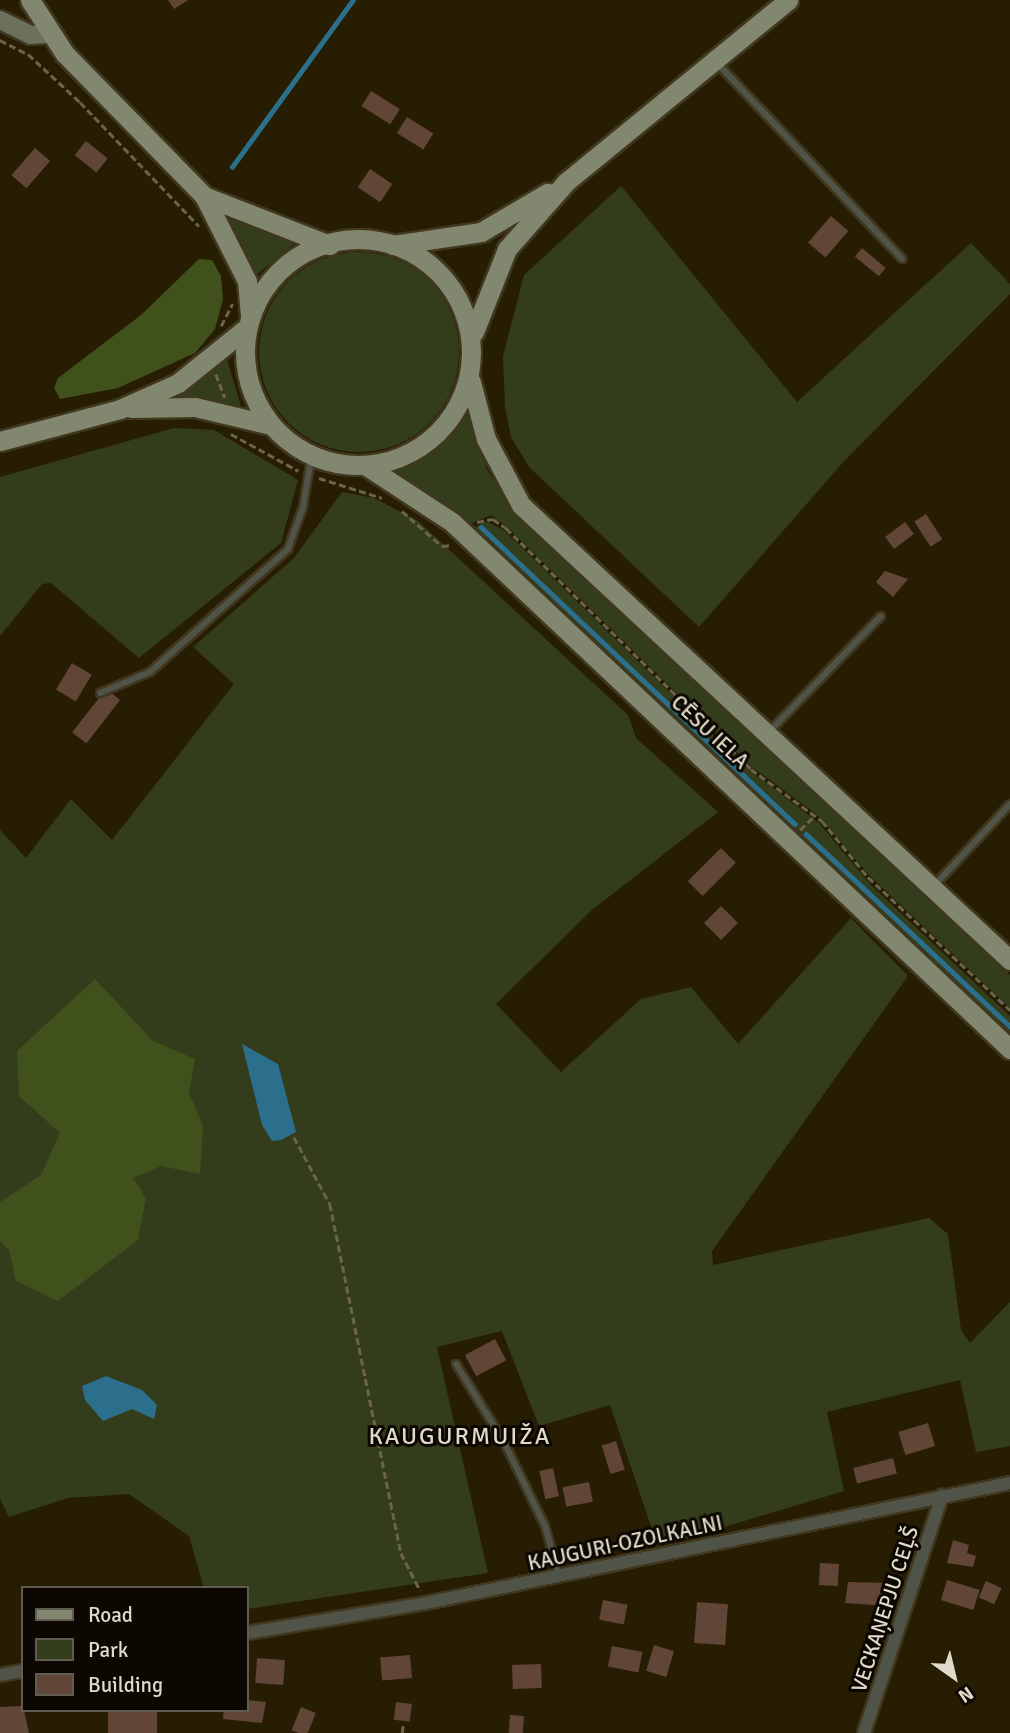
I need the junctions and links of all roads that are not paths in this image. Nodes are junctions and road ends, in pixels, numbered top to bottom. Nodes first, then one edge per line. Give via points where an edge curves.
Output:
1 (30, 0) edge
2 (788, 0) edge
3 (0, 20) edge
4 (48, 34) junction
5 (715, 61) junction
6 (566, 182) junction
7 (204, 196) junction
8 (330, 245) junction
9 (391, 245) junction
10 (902, 259) dead end
11 (247, 322) junction
12 (474, 332) junction
13 (471, 382) junction
14 (120, 409) junction
15 (271, 425) junction
16 (0, 441) edge
17 (312, 453) junction
18 (365, 465) junction
19 (881, 615) dead end
20 (100, 693) dead end
21 (769, 732) junction
22 (1010, 804) edge
23 (932, 888) junction
24 (1010, 960) edge
25 (1010, 1049) edge
26 (456, 1364) dead end
27 (1010, 1483) edge
28 (942, 1496) junction
29 (559, 1576) junction
30 (248, 1633) edge
31 (21, 1671) edge
32 (0, 1675) edge
33 (864, 1733) edge

1 - 4 main road
2 - 5 main road
3 - 4 main road via 31,35
4 - 7 main road
5 - 6 main road
5 - 10 lane
6 - 9 main road via 481,232
6 - 12 main road via 507,249
7 - 8 main road
7 - 11 main road via 247,281
8 - 9 main road
8 - 11 main road via 275,273
9 - 12 main road via 450,286
11 - 14 main road via 198,371
11 - 15 main road via 244,374
12 - 13 main road
13 - 18 main road via 425,441
13 - 21 main road, CĒSU IELA via 486,439 521,505
14 - 15 main road via 195,407
14 - 16 main road
15 - 17 main road
17 - 18 main road
17 - 20 lane via 303,507 288,549 150,672
18 - 25 main road, CĒSU IELA via 452,522
19 - 21 lane
21 - 23 main road, CĒSU IELA
22 - 23 lane
23 - 24 main road, CĒSU IELA
26 - 29 lane via 504,1442 545,1526
27 - 28 street, KAUGURI-OZOLKALNI
28 - 29 street, KAUGURI-OZOLKALNI
28 - 33 street, VECKAŅEPJU CEĻŠ
29 - 30 street, KAUGURI-OZOLKALNI
31 - 32 street

